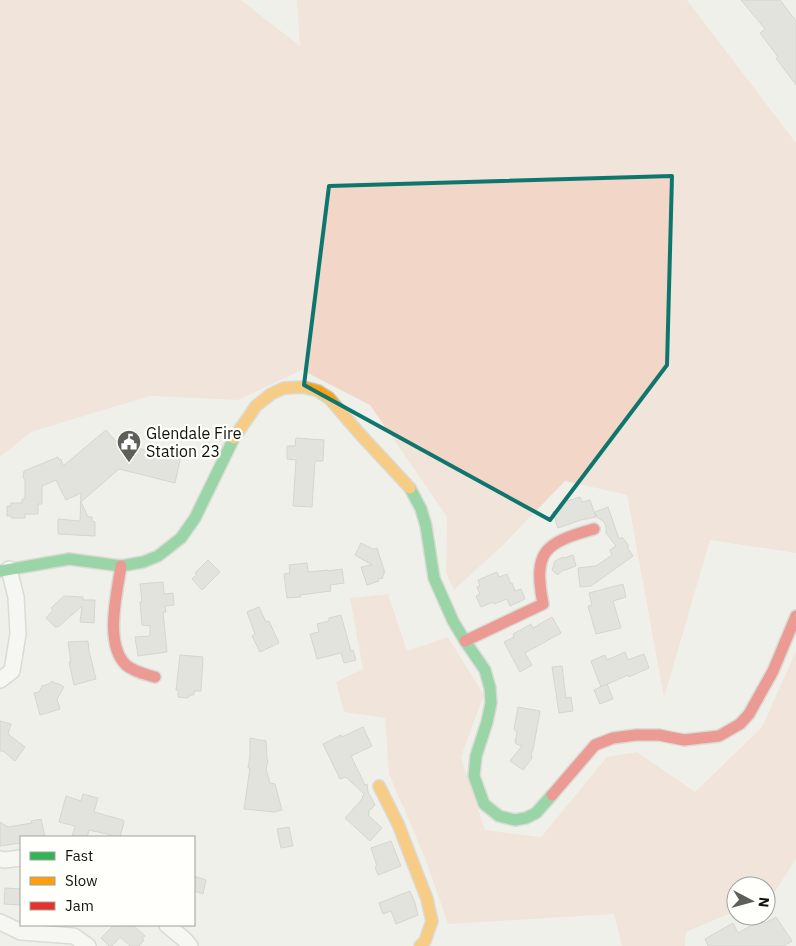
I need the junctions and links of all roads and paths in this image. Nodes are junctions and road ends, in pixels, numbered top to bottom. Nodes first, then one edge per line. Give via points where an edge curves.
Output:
1 (594, 529) dead end
2 (121, 566) junction
3 (4, 570) edge
4 (796, 616) edge
5 (465, 641) junction
6 (155, 677) dead end
7 (0, 680) edge
8 (379, 786) dead end
9 (20, 858) edge
10 (0, 859) edge
11 (0, 922) edge
12 (168, 926) edge
13 (77, 930) edge
14 (88, 946) edge
15 (190, 946) edge
16 (420, 946) edge

1 - 5 main road via 561,539 548,548 539,571 543,604
2 - 3 main road via 69,559
2 - 5 main road via 158,556 181,538 195,518 235,435 256,406 284,388 303,387 329,398 411,489 422,509 434,578
2 - 6 main road via 114,628 116,651 125,665
3 - 7 street via 16,597 18,634 12,671
4 - 5 main road via 773,671 740,724 719,736 684,740 636,735 613,738 595,745 536,813 515,820 499,816 484,804 477,787 474,776 476,756 491,703 490,688 485,670
8 - 16 main road via 398,824 427,899 432,921
9 - 10 street
11 - 13 street via 21,932
12 - 15 street
13 - 14 street

